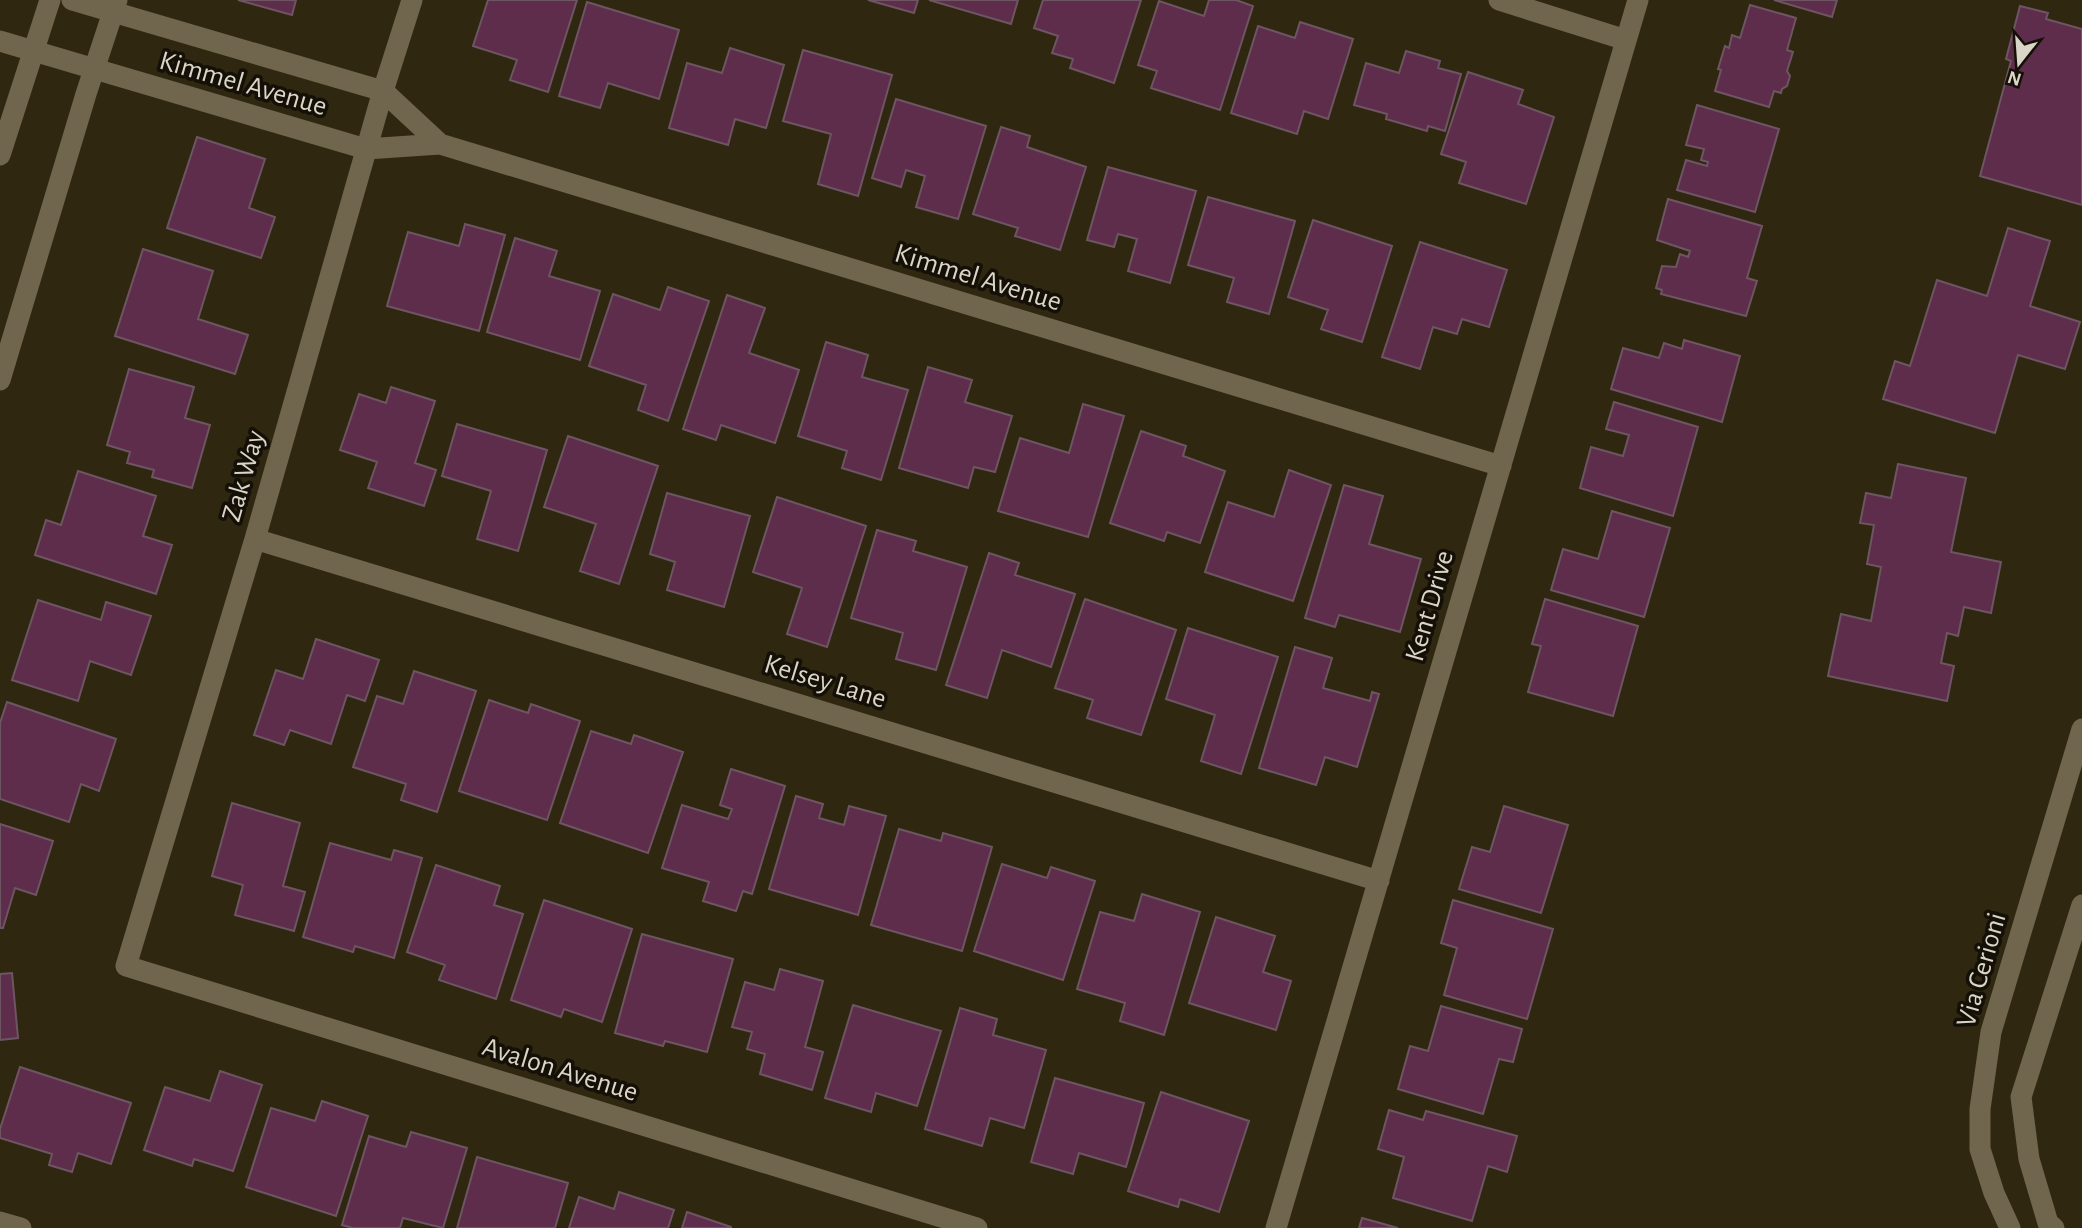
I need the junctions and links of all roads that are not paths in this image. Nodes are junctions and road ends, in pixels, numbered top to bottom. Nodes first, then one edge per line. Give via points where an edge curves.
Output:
1 (50, 0) edge
2 (72, 0) edge
3 (412, 0) edge
4 (1499, 0) edge
5 (1638, 0) edge
6 (115, 6) edge
7 (1626, 40) junction
8 (0, 41) edge
9 (33, 52) junction
10 (94, 69) junction
11 (383, 91) junction
12 (440, 144) junction
13 (366, 149) junction
14 (0, 155) edge
15 (0, 380) edge
16 (1501, 466) junction
17 (255, 539) junction
18 (2082, 729) edge
19 (1379, 881) junction
20 (2082, 905) edge
21 (126, 966) joint
22 (0, 1222) edge
23 (21, 1228) edge
24 (978, 1228) edge
25 (1276, 1228) edge
26 (2010, 1228) edge
27 (2054, 1228) edge

1 - 9 street
2 - 6 street, Kimmel Avenue
3 - 11 street, Zak Way
4 - 7 street
5 - 7 street, Kent Drive
6 - 10 street
6 - 11 street, Kimmel Avenue
7 - 16 street, Kent Drive
8 - 9 street, Kimmel Avenue
9 - 10 street, Kimmel Avenue
9 - 14 street
10 - 13 street, Kimmel Avenue
10 - 15 street
11 - 12 street, Kimmel Avenue
11 - 13 street, Zak Way
12 - 13 street, Kimmel Avenue
12 - 16 street, Kimmel Avenue
13 - 17 street, Zak Way
16 - 19 street, Kent Drive
17 - 19 street, Kelsey Lane
17 - 21 street, Zak Way
18 - 26 street, Via Cerioni via 1991,1032 1980,1109 1980,1149
19 - 25 street, Kent Drive
20 - 27 street via 2021,1097 2029,1159 2048,1223
21 - 24 street, Avalon Avenue
22 - 23 street

